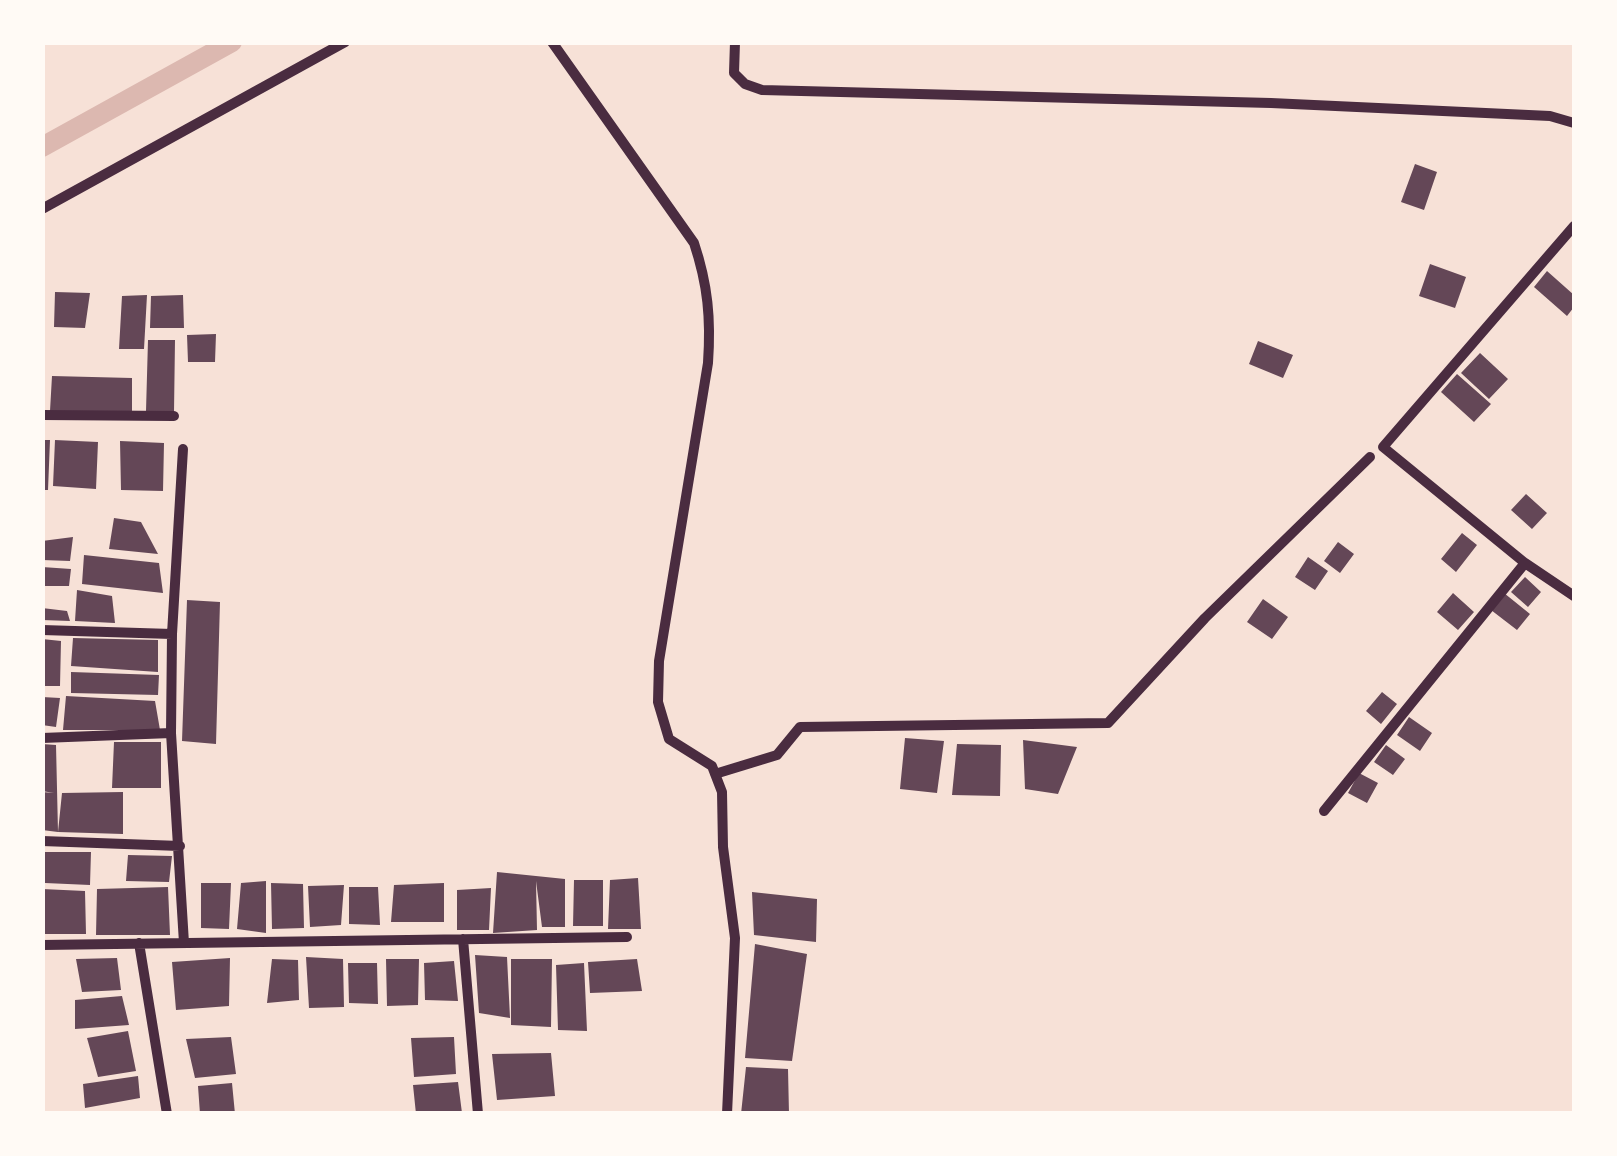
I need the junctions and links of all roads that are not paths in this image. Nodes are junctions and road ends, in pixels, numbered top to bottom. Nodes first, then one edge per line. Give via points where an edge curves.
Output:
1 (345, 42) edge
2 (552, 42) edge
3 (735, 42) edge
4 (1574, 123) edge
5 (42, 209) edge
6 (1574, 226) edge
7 (42, 414) edge
8 (174, 416) dead end
9 (183, 449) dead end
10 (1370, 457) dead end
11 (1525, 563) junction
12 (1574, 596) edge
13 (42, 630) edge
14 (172, 634) junction
15 (171, 734) junction
16 (42, 738) edge
17 (715, 774) junction
18 (1324, 811) dead end
19 (42, 841) edge
20 (180, 846) junction
21 (627, 937) dead end
22 (463, 940) junction
23 (139, 943) junction
24 (184, 943) junction
25 (42, 945) edge
26 (167, 1114) edge
27 (478, 1114) edge
28 (727, 1114) edge

1 - 5 street
2 - 17 street via 694,243 706,277 708,363 658,702 669,738
3 - 4 street via 734,72 762,90 1271,103 1550,116
6 - 11 street via 1382,447
7 - 8 street
9 - 14 street
10 - 17 street via 1108,723 800,728 777,755
11 - 12 street
11 - 18 street
13 - 14 street
14 - 15 street
15 - 16 street
15 - 20 street
17 - 28 street via 735,938
19 - 20 street
20 - 24 street
21 - 22 street
22 - 24 street
22 - 27 street
23 - 24 street
23 - 25 street
23 - 26 street

